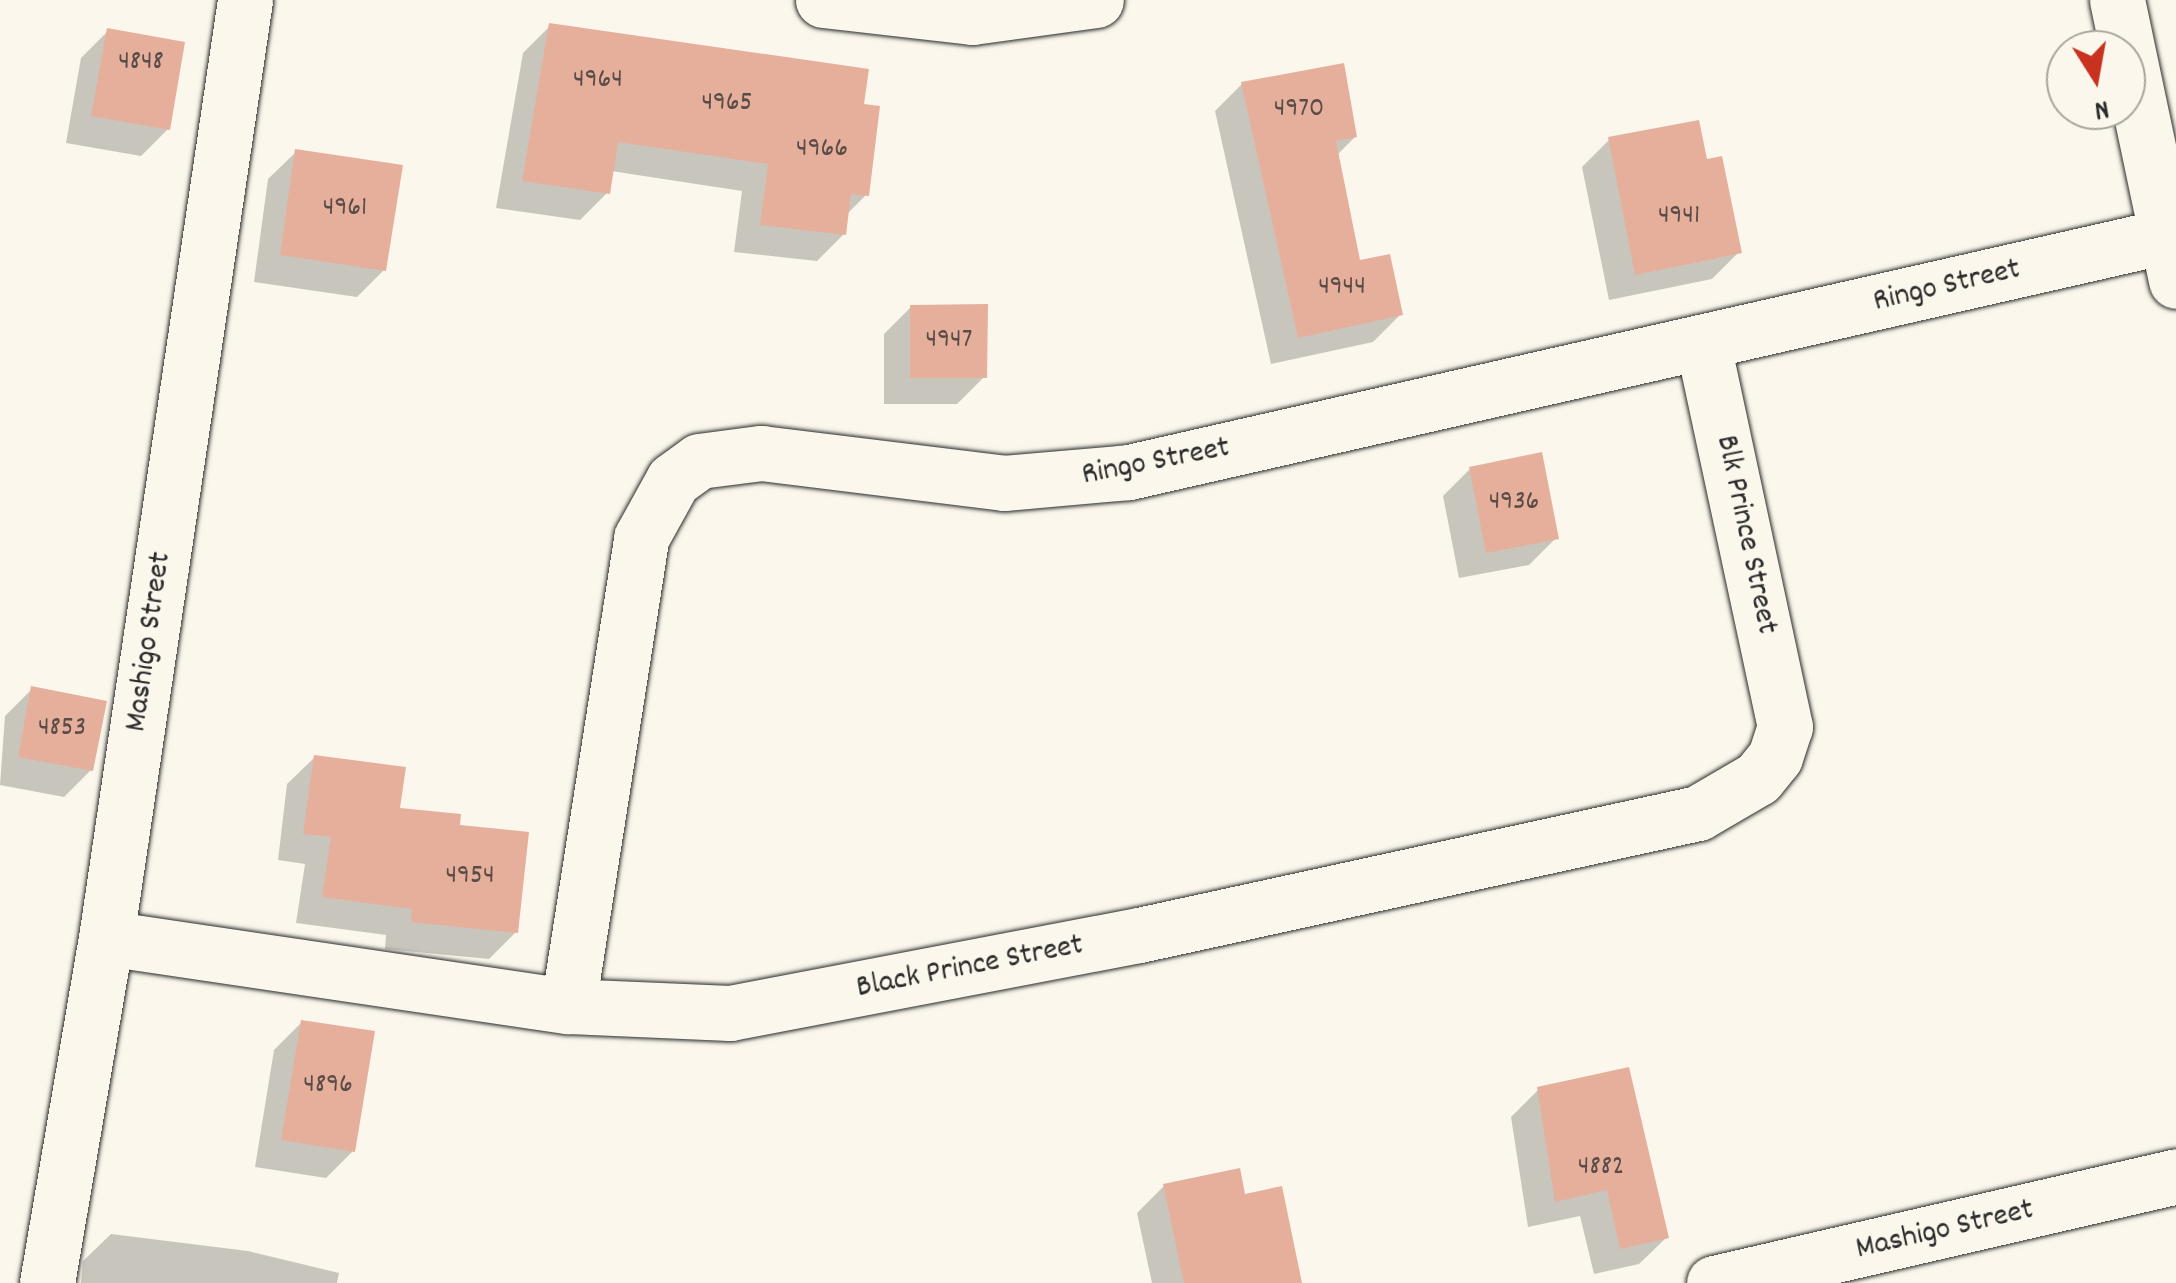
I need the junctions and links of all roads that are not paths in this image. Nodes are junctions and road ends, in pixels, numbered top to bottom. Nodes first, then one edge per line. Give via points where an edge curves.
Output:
1 (246, 0) edge
2 (823, 0) edge
3 (1096, 0) edge
4 (2116, 0) edge
5 (2171, 258) edge
6 (1703, 343) junction
7 (1785, 727) joint
8 (106, 938) junction
9 (568, 1006) junction
10 (2176, 1176) edge
11 (47, 1283) edge
12 (1714, 1283) edge

1 - 8 street, Mashigo Street
2 - 3 street via 972,16
4 - 5 street
5 - 6 street, Ringo Street
6 - 7 street, Blk Prince Street
6 - 9 street, Ringo Street via 1055,482 1004,484 761,452 699,461 673,480 641,538
7 - 9 street, Black Prince Street via 1775,757 1758,778 1698,812 1158,931 758,1008 694,1015
8 - 9 street, Black Prince Street
8 - 11 street, Mashigo Street
10 - 12 street, Mashigo Street

